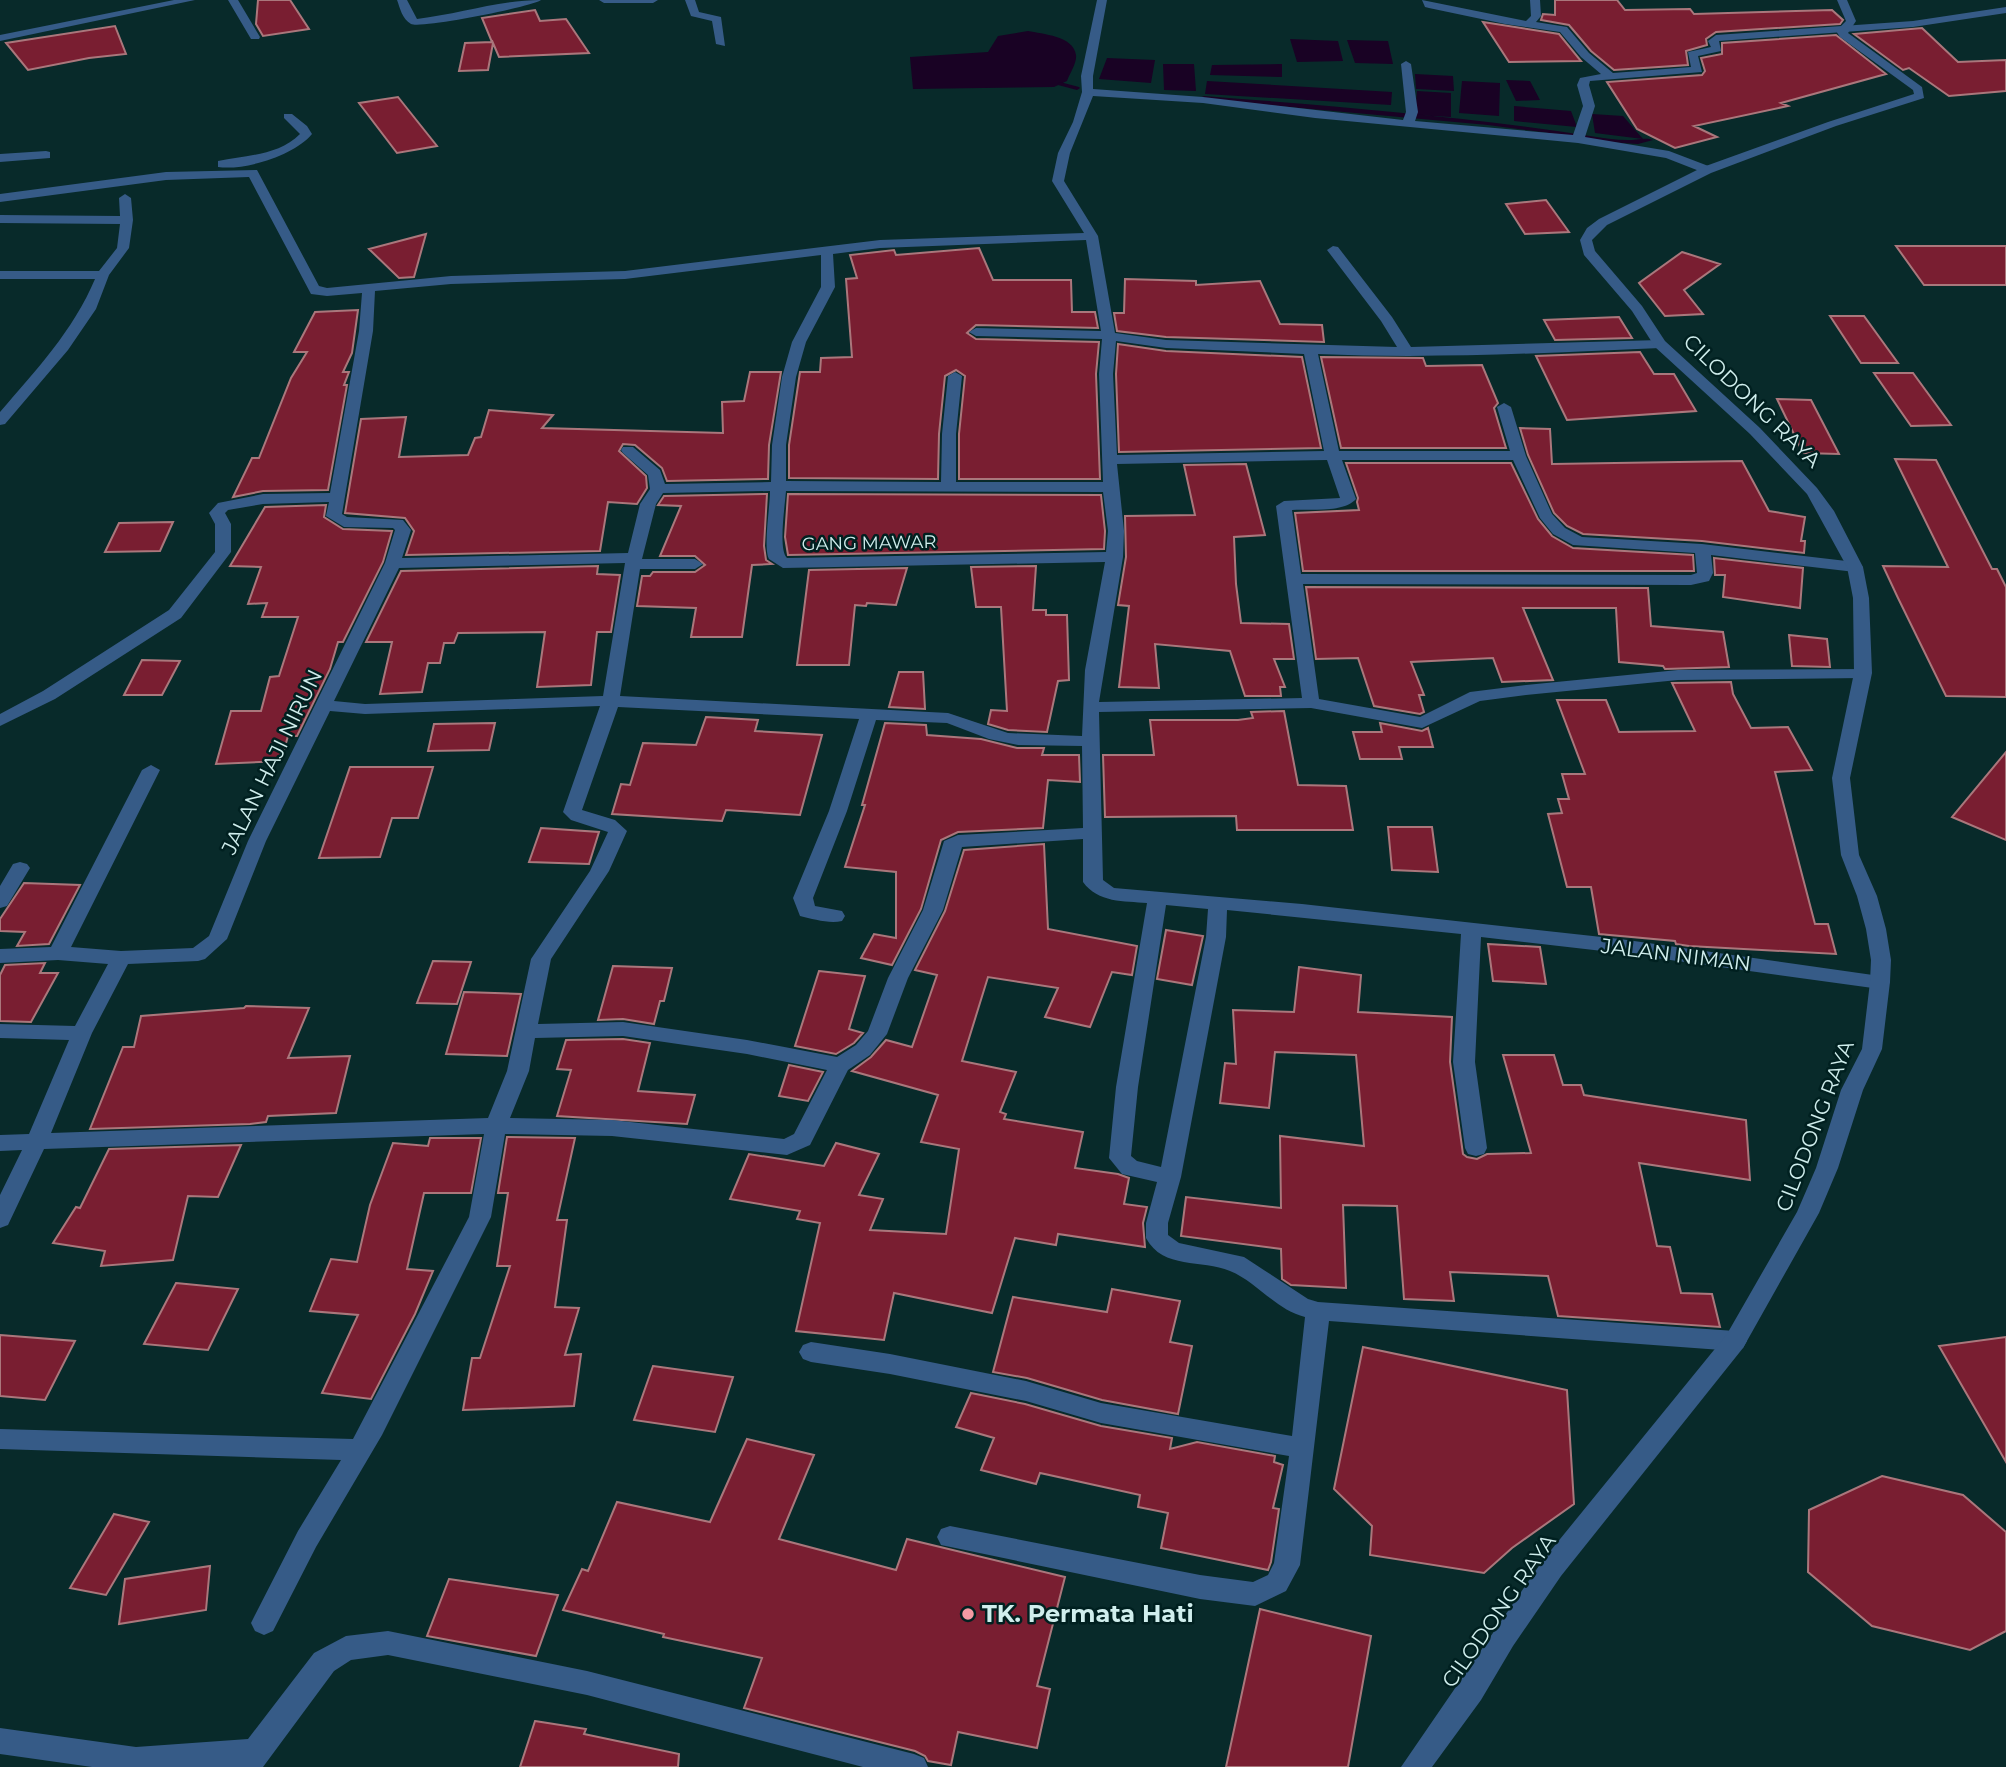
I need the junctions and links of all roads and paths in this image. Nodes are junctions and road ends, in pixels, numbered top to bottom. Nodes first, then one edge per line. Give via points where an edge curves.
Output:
1 (190, 0) edge
2 (233, 0) edge
3 (402, 0) edge
4 (473, 0) edge
5 (536, 0) edge
6 (604, 0) edge
7 (653, 0) edge
8 (690, 0) edge
9 (1102, 0) edge
10 (1427, 0) edge
11 (1535, 0) edge
12 (1842, 0) edge
13 (2006, 10) edge
14 (479, 12) junction
15 (1528, 25) junction
16 (1841, 31) junction
17 (255, 37) dead end
18 (0, 38) edge
19 (722, 44) dead end
20 (1406, 64) dead end
21 (1610, 76) junction
22 (1088, 92) junction
23 (288, 116) dead end
24 (1410, 119) junction
25 (1580, 136) junction
26 (46, 155) dead end
27 (0, 158) edge
28 (1707, 170) junction
29 (166, 176) junction
30 (0, 198) edge
31 (125, 198) dead end
32 (0, 219) edge
33 (127, 220) junction
34 (1092, 236) junction
35 (826, 250) junction
36 (1333, 250) dead end
37 (0, 275) edge
38 (103, 275) junction
39 (369, 288) junction
40 (976, 332) dead end
41 (1109, 337) junction
42 (1660, 344) junction
43 (1310, 351) junction
44 (1407, 352) junction
45 (955, 376) dead end
46 (1504, 407) dead end
47 (0, 421) edge
48 (628, 450) dead end
49 (1519, 456) junction
50 (1334, 457) junction
51 (1111, 460) junction
52 (779, 486) junction
53 (948, 487) junction
54 (1112, 487) junction
55 (658, 489) junction
56 (337, 496) junction
57 (1702, 549) junction
58 (1115, 557) junction
59 (634, 561) junction
60 (393, 563) junction
61 (695, 564) dead end
62 (1855, 567) junction
63 (1294, 579) junction
64 (1863, 673) junction
65 (611, 701) junction
66 (1311, 703) junction
67 (326, 705) junction
68 (1090, 707) junction
69 (869, 714) junction
70 (0, 721) edge
71 (1090, 741) junction
72 (151, 770) dead end
73 (1093, 833) junction
74 (20, 869) dead end
75 (1158, 897) junction
76 (0, 902) edge
77 (1218, 904) junction
78 (835, 915) dead end
79 (1471, 930) junction
80 (58, 953) junction
81 (0, 956) edge
82 (121, 958) junction
83 (1880, 982) junction
84 (0, 1031) edge
85 (527, 1031) junction
86 (82, 1033) junction
87 (840, 1065) junction
88 (496, 1126) junction
89 (0, 1143) edge
90 (36, 1143) junction
91 (1476, 1148) dead end
92 (1170, 1177) junction
93 (0, 1219) edge
94 (1318, 1311) junction
95 (1735, 1341) junction
96 (811, 1352) dead end
97 (0, 1439) edge
98 (1303, 1449) junction
99 (360, 1450) junction
100 (950, 1537) dead end
101 (264, 1623) dead end
102 (0, 1741) edge
103 (252, 1759) edge
104 (914, 1767) edge
105 (1415, 1767) edge

1 - 18 street
2 - 17 street
3 - 14 street via 415,22
4 - 14 street
5 - 14 street
6 - 7 street
8 - 19 street via 695,14 718,19
9 - 22 street via 1088,68
10 - 15 street via 1441,8
11 - 15 street via 1536,16
12 - 16 street via 1851,22
13 - 16 street
15 - 21 street via 1563,29
16 - 21 street via 1716,38 1717,49 1692,54 1698,70
16 - 28 street, CILODONG RAYA via 1918,89 1920,96
20 - 24 street
21 - 25 street via 1586,78 1583,85 1589,106
22 - 24 street via 1203,100 1315,115
22 - 34 street via 1058,181
23 - 29 street via 306,134 285,149
24 - 25 street
25 - 28 street via 1669,155
26 - 27 street
28 - 42 street, CILODONG RAYA via 1603,222 1586,240 1589,252
29 - 30 street
29 - 39 street via 256,174 316,291
31 - 33 street
32 - 33 street
33 - 38 street via 123,248
34 - 35 street
34 - 41 street, JALAN NIMAN
35 - 39 street via 625,275 523,276
35 - 52 street, GANG MAWAR via 828,286 799,342 789,377 779,445
36 - 44 street
37 - 38 street
38 - 47 street via 89,309 63,347
39 - 56 street via 366,331
40 - 41 street
41 - 43 street
41 - 51 street, JALAN NIMAN via 1106,373
42 - 44 street
42 - 62 street, CILODONG RAYA via 1797,473 1826,511
43 - 44 street
43 - 50 street
45 - 53 street
46 - 49 street
48 - 55 street via 655,473
49 - 50 street
49 - 57 street via 1545,514 1559,531 1578,542
50 - 51 street
50 - 63 street via 1347,501 1284,506
51 - 54 street, JALAN NIMAN
52 - 53 street
52 - 55 street
52 - 58 street, GANG MAWAR via 773,545 775,556 783,563
53 - 54 street
54 - 58 street, JALAN NIMAN
55 - 59 street via 648,505
56 - 60 street, JALAN HAJI NIRUN via 337,520 401,525
56 - 70 street via 223,506 217,513 223,524 223,552 175,614
57 - 62 street
57 - 63 street via 1705,573 1703,578 1691,580
58 - 68 street, JALAN NIMAN
59 - 60 street
59 - 61 street
59 - 65 street
60 - 67 street, JALAN HAJI NIRUN
62 - 64 street, CILODONG RAYA via 1861,598
63 - 66 street
64 - 66 street via 1678,675 1526,690 1476,696 1422,723
64 - 83 street, CILODONG RAYA via 1842,778 1843,810 1850,855 1876,929
65 - 67 street via 365,709
65 - 69 street
65 - 85 street via 572,812 618,831 599,871 541,959
66 - 68 street
67 - 82 street, JALAN HAJI NIRUN via 257,841 217,939 198,954
68 - 71 street, JALAN NIMAN
69 - 71 street via 948,718 1021,740
69 - 78 street via 838,811 803,898 807,911
71 - 73 street, JALAN NIMAN
72 - 80 street
73 - 75 street, JALAN NIMAN via 1093,882 1100,889 1110,894
73 - 87 street via 951,845 933,910 898,978 877,1034
74 - 76 street
75 - 77 street, JALAN NIMAN
75 - 92 street via 1120,1158 1130,1168
77 - 79 street, JALAN NIMAN
77 - 92 street via 1216,937
79 - 83 street, JALAN NIMAN
79 - 91 street via 1464,1062
80 - 81 street, JALAN HAJI NIRUN
80 - 82 street, JALAN HAJI NIRUN
82 - 86 street
83 - 95 street, CILODONG RAYA via 1872,1049 1852,1090 1828,1168 1808,1213
84 - 86 street
85 - 87 street via 623,1029
85 - 88 street via 518,1071
86 - 90 street
87 - 88 street via 802,1139 788,1147 612,1128
88 - 90 street
88 - 99 street via 480,1217
89 - 90 street
90 - 93 street
92 - 94 street via 1157,1238 1171,1251 1236,1263 1301,1307
94 - 95 street
94 - 98 street
95 - 105 street, CILODONG RAYA via 1552,1568
96 - 98 street via 1026,1391 1101,1413
97 - 99 street
98 - 100 street via 1287,1565 1277,1583 1255,1594
99 - 101 street
102 - 103 street via 136,1760
103 - 104 street via 324,1661 346,1648 388,1643 600,1686

